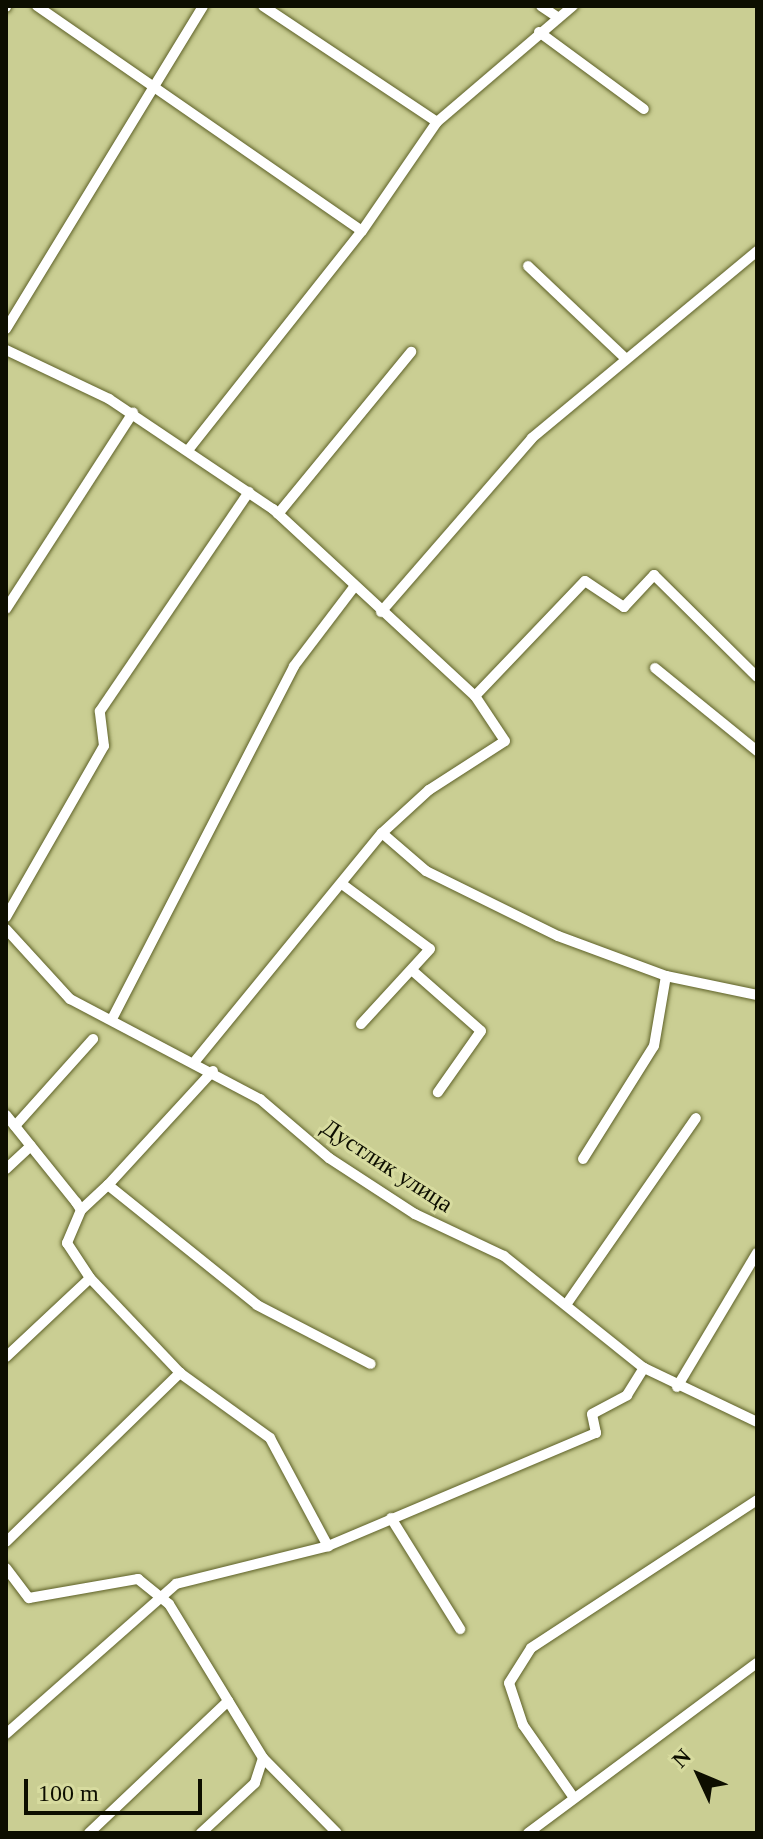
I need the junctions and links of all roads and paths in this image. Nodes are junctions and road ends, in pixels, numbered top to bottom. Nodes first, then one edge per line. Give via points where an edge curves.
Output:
1 (37, 6) edge
2 (203, 6) edge
3 (263, 6) edge
4 (541, 6) edge
5 (573, 6) edge
6 (556, 16) junction
7 (539, 32) junction
8 (152, 84) junction
9 (644, 109) dead end
10 (437, 122) junction
11 (362, 231) junction
12 (756, 253) edge
13 (528, 266) dead end
14 (6, 329) edge
15 (6, 350) edge
16 (411, 352) dead end
17 (625, 358) junction
18 (133, 413) junction
19 (189, 449) junction
20 (249, 492) junction
21 (278, 514) junction
22 (354, 587) junction
23 (6, 609) edge
24 (381, 612) junction
25 (655, 668) dead end
26 (757, 677) edge
27 (475, 696) junction
28 (757, 751) edge
29 (382, 833) junction
30 (342, 884) junction
31 (6, 917) edge
32 (6, 929) edge
33 (414, 972) junction
34 (666, 976) junction
35 (757, 995) edge
36 (112, 1019) junction
37 (361, 1024) dead end
38 (93, 1039) dead end
39 (196, 1060) junction
40 (213, 1071) junction
41 (438, 1092) dead end
42 (6, 1115) edge
43 (696, 1118) dead end
44 (15, 1126) junction
45 (31, 1146) junction
46 (583, 1159) dead end
47 (6, 1169) edge
48 (108, 1185) junction
49 (81, 1210) junction
50 (757, 1253) edge
51 (90, 1278) junction
52 (568, 1302) junction
53 (6, 1357) edge
54 (371, 1364) dead end
55 (644, 1368) junction
56 (180, 1373) junction
57 (677, 1387) junction
58 (757, 1422) edge
59 (757, 1500) edge
60 (391, 1518) junction
61 (6, 1542) edge
62 (328, 1546) junction
63 (6, 1568) edge
64 (160, 1595) junction
65 (460, 1629) dead end
66 (757, 1663) edge
67 (228, 1701) junction
68 (6, 1734) edge
69 (263, 1758) junction
70 (574, 1798) junction
71 (89, 1833) edge
72 (201, 1833) edge
73 (337, 1833) edge
74 (528, 1833) edge

1 - 8 street
2 - 8 street
3 - 10 street
4 - 6 street
5 - 6 street
6 - 7 street
7 - 9 street
7 - 10 street
8 - 11 street
8 - 14 street
10 - 11 street
11 - 19 street
12 - 17 street
13 - 17 street
15 - 18 street
16 - 21 street
17 - 24 street via 532,438
18 - 19 street
18 - 23 street
19 - 20 street
20 - 21 street
20 - 31 street via 100,711 104,746
21 - 22 street
22 - 24 street
22 - 36 street via 294,666
24 - 27 street
25 - 28 street
26 - 27 street via 654,575 624,607 585,581
27 - 29 street via 505,741 429,790
29 - 30 street
29 - 34 street via 426,871 558,936
30 - 33 street via 430,949
30 - 39 street
32 - 36 street, Дустлик улица via 70,999
33 - 37 street
33 - 41 street via 481,1031
34 - 35 street
34 - 46 street via 654,1046
36 - 39 street, Дустлик улица
38 - 44 street
39 - 40 street, Дустлик улица
40 - 48 street
40 - 52 street, Дустлик улица via 260,1099 329,1158 415,1214 504,1256
42 - 44 street
43 - 52 street
44 - 45 street
45 - 47 street
45 - 49 street
48 - 49 street
48 - 54 street via 257,1305
49 - 51 street via 67,1243
50 - 57 street
51 - 53 street
51 - 56 street
52 - 55 street, Дустлик улица
55 - 57 street, Дустлик улица
55 - 60 street via 627,1395 592,1414 596,1433
56 - 61 street
56 - 62 street via 270,1438
57 - 58 street, Дустлик улица
59 - 70 street via 531,1648 509,1683 523,1725
60 - 62 street
60 - 65 street
62 - 64 street via 244,1562
63 - 64 street via 29,1598 120,1579 150,1582
64 - 67 street
64 - 68 street
66 - 70 street
67 - 69 street
67 - 71 street
69 - 72 street via 255,1783
69 - 73 street
70 - 74 street

